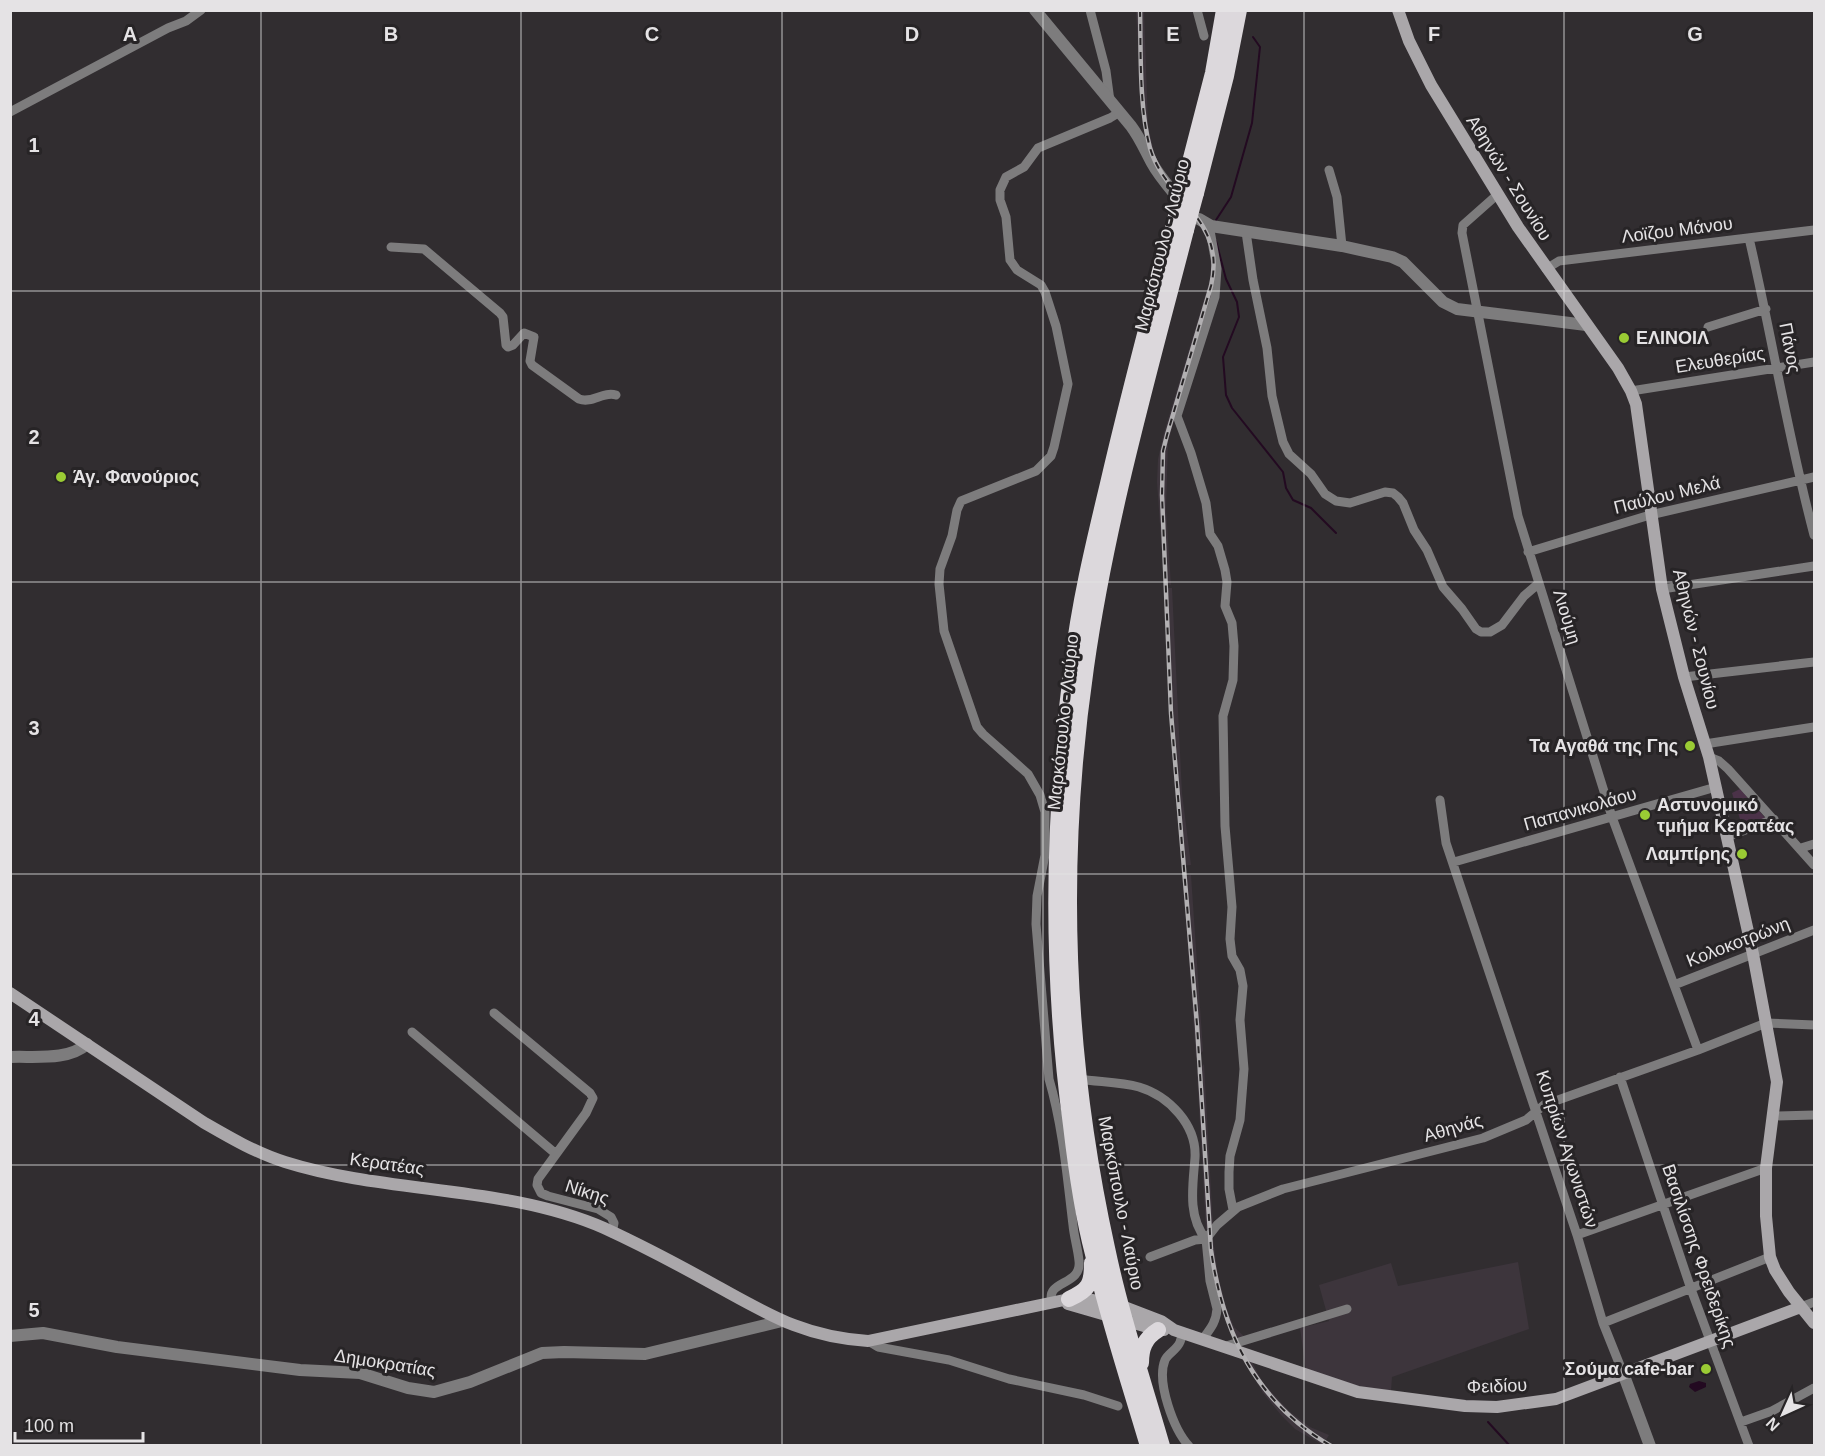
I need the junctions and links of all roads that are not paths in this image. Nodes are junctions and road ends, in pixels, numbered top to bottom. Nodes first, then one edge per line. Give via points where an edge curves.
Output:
1 (201, 10) edge
2 (1035, 10) edge
3 (1090, 10) edge
4 (1197, 10) edge
5 (1224, 10) edge
6 (1239, 10) edge
7 (1398, 10) edge
8 (1204, 36) dead end
9 (1110, 101) junction
10 (10, 112) edge
11 (1120, 112) junction
12 (1329, 170) dead end
13 (1186, 193) junction
14 (1498, 194) junction
15 (1204, 222) joint
16 (1179, 229) junction
17 (1815, 230) edge
18 (1246, 232) junction
19 (1749, 238) junction
20 (1342, 246) junction
21 (391, 247) dead end
22 (1546, 269) junction
23 (1766, 309) junction
24 (1479, 313) junction
25 (1586, 325) junction
26 (1708, 327) dead end
27 (1815, 362) edge
28 (1778, 368) junction
29 (1632, 391) junction
30 (616, 395) dead end
31 (1815, 477) edge
32 (1800, 480) junction
33 (1650, 514) junction
34 (1815, 535) edge
35 (1528, 552) junction
36 (1815, 566) edge
37 (1539, 583) junction
38 (1662, 589) junction
39 (1815, 662) edge
40 (1684, 677) junction
41 (1815, 727) edge
42 (1706, 744) junction
43 (1709, 757) junction
44 (1716, 788) junction
45 (1440, 800) dead end
46 (1612, 817) junction
47 (1774, 819) junction
48 (1727, 837) junction
49 (1815, 844) edge
50 (1801, 848) junction
51 (1454, 862) junction
52 (1815, 865) edge
53 (1815, 930) edge
54 (1753, 954) junction
55 (1674, 985) junction
56 (10, 993) edge
57 (494, 1013) dead end
58 (1766, 1023) junction
59 (1815, 1024) edge
60 (412, 1032) dead end
61 (87, 1044) junction
62 (1698, 1050) junction
63 (10, 1057) edge
64 (1620, 1077) junction
65 (1079, 1079) junction
66 (1536, 1110) junction
67 (1815, 1114) edge
68 (1773, 1116) junction
69 (556, 1154) junction
70 (1766, 1168) junction
71 (1662, 1205) junction
72 (1233, 1210) junction
73 (612, 1233) junction
74 (1577, 1235) junction
75 (1206, 1239) junction
76 (1092, 1253) junction
77 (1150, 1257) dead end
78 (1770, 1257) junction
79 (1691, 1289) junction
80 (1069, 1299) junction
81 (1052, 1302) junction
82 (1815, 1302) edge
83 (1801, 1307) junction
84 (1347, 1310) dead end
85 (1116, 1311) junction
86 (782, 1321) junction
87 (1604, 1323) junction
88 (1815, 1323) edge
89 (1172, 1331) junction
90 (10, 1336) edge
91 (1202, 1340) junction
92 (868, 1341) junction
93 (1711, 1342) junction
94 (1222, 1347) junction
95 (1623, 1373) junction
96 (1142, 1376) junction
97 (1815, 1388) edge
98 (1118, 1406) dead end
99 (1741, 1422) junction
100 (1148, 1446) edge
101 (1162, 1446) edge
102 (1189, 1446) edge
103 (1650, 1446) edge
104 (1749, 1446) edge

1 - 10 street
2 - 9 street
3 - 9 street
4 - 8 street
5 - 13 highway, Μαρκόπουλο - Λαύριο
6 - 13 highway, Μαρκόπουλο - Λαύριο via 1227,76
7 - 14 main road, Αθηνών - Σουνίου via 1418,61
9 - 11 street
11 - 13 street via 1141,138 1163,180
11 - 81 street via 1038,148 1024,166 1002,182 1000,200 1006,217 1010,260 1045,292 1068,384 1054,447 1044,464 1036,471 961,501 939,584 944,631 972,718 983,734 1028,774 1045,812 1046,848 1036,924 1049,1080 1065,1157 1079,1261 1076,1275 1052,1290
12 - 20 street via 1337,196
13 - 16 highway, Μαρκόπουλο - Λαύριο, bridge
14 - 22 main road, Αθηνών - Σουνίου
14 - 24 street, Λιούμη via 1463,225
15 - 18 street
15 - 72 street via 1217,269 1215,297 1177,416 1206,503 1210,534 1225,570 1225,606 1232,623 1234,646 1233,680 1223,716 1225,826 1232,956 1244,986 1240,1020 1245,1069 1240,1120 1230,1156
16 - 65 highway, Μαρκόπουλο - Λαύριο via 1097,600 1086,667 1069,874
16 - 76 highway, Μαρκόπουλο - Λαύριο via 1114,458 1083,598 1072,663 1058,806 1054,921 1060,1030 1074,1150
17 - 19 street, Λοϊζου Μάνου
18 - 20 street
18 - 37 street via 1272,396 1289,454 1336,501 1350,503 1385,492 1398,497 1443,587 1481,632 1502,625
19 - 22 street, Λοϊζου Μάνου via 1558,261
19 - 23 street, Πάνος
20 - 24 street via 1403,262 1443,302
21 - 30 street via 424,249 500,313 508,347 524,333 534,337 532,365 579,399
22 - 25 main road, Αθηνών - Σουνίου
23 - 26 street
23 - 28 street, Πάνος
24 - 25 street
24 - 35 street, Λιούμη
25 - 29 main road, Αθηνών - Σουνίου
27 - 28 street, Ελευθερίας
28 - 29 street, Ελευθερίας
28 - 32 street, Πάνος
29 - 33 main road, Αθηνών - Σουνίου via 1639,414
31 - 32 street, Παύλου Μελά
32 - 33 street, Παύλου Μελά
32 - 34 street, Πάνος
33 - 35 street, Παύλου Μελά
33 - 38 main road, Αθηνών - Σουνίου
35 - 37 street, Λιούμη
36 - 38 street
37 - 46 street, Λιούμη
38 - 40 main road, Αθηνών - Σουνίου
39 - 40 street
40 - 42 main road, Αθηνών - Σουνίου
41 - 42 street
42 - 43 main road, Αθηνών - Σουνίου
43 - 44 main road, Αθηνών - Σουνίου
43 - 47 street via 1728,768
44 - 46 street, Παπανικολάου
44 - 48 main road, Αθηνών - Σουνίου
45 - 51 street, Κυπρίων Αγωνιστών via 1446,843
46 - 51 street, Παπανικολάου
46 - 55 street, Λιούμη
47 - 48 street
47 - 50 street
48 - 54 main road, Αθηνών - Σουνίου
49 - 50 street
50 - 52 street
51 - 66 street, Κυπρίων Αγωνιστών
53 - 54 street, Κολοκοτρώνη
54 - 55 street, Κολοκοτρώνη
54 - 58 main road, Αθηνών - Σουνίου
55 - 62 street, Λιούμη
56 - 61 main road, Κερατέας
57 - 69 street via 592,1098 586,1113
58 - 59 street, Αθηνάς
58 - 62 street, Αθηνάς
58 - 68 main road, Αθηνών - Σουνίου via 1777,1082
60 - 69 street
61 - 63 street via 70,1055
61 - 73 main road, Κερατέας via 204,1122 277,1160 337,1175 525,1205
62 - 64 street, Αθηνάς
64 - 66 street, Αθηνάς
64 - 71 street, Βασιλίσσης Φρειδερίκης
65 - 75 street via 1138,1087 1165,1100 1180,1113 1194,1147 1195,1215
65 - 85 highway, Μαρκόπουλο - Λαύριο
66 - 72 street, Αθηνάς via 1526,1120 1483,1138 1283,1189
66 - 74 street, Κυπρίων Αγωνιστών
67 - 68 street
68 - 70 main road, Αθηνών - Σουνίου
69 - 73 street, Νίκης via 538,1179 538,1189 548,1196 606,1213 614,1223
70 - 71 street
70 - 78 main road, Αθηνών - Σουνίου
71 - 74 street
71 - 79 street, Βασιλίσσης Φρειδερίκης
72 - 75 street, Αθηνάς
73 - 86 main road, Κερατέας
74 - 87 street, Κυπρίων Αγωνιστών
75 - 77 street
75 - 91 street via 1216,1318
76 - 80 highway via 1092,1280 1080,1294
76 - 85 highway, Μαρκόπουλο - Λαύριο
78 - 79 street
78 - 83 main road, Αθηνών - Σουνίου via 1781,1281
79 - 87 street
79 - 93 street, Βασιλίσσης Φρειδερίκης
80 - 81 main road, Κερατέας
80 - 85 main road, Κερατέας via 1087,1299
81 - 85 main road
81 - 92 main road, Κερατέας
82 - 83 street, Φειδίου
83 - 88 main road, Αθηνών - Σουνίου
83 - 93 main road, Φειδίου
84 - 94 street
85 - 89 main road via 1161,1321
85 - 96 highway, Μαρκόπουλο - Λαύριο
85 - 100 highway, Μαρκόπουλο - Λαύριο
86 - 90 street, Δημοκρατίας via 645,1354 542,1353 434,1392 360,1373 291,1369 117,1347 43,1333
86 - 92 main road, Κερατέας via 838,1339
87 - 95 street, Κυπρίων Αγωνιστών
89 - 91 main road, Φειδίου
89 - 96 highway via 1149,1337 1141,1350
89 - 102 street via 1180,1344 1165,1360 1167,1400 1175,1424
91 - 94 main road, Φειδίου
92 - 98 street via 878,1347 949,1360
93 - 95 main road, Φειδίου
93 - 99 street, Βασιλίσσης Φρειδερίκης
94 - 95 main road, Φειδίου via 1358,1392 1465,1406 1497,1407 1556,1399
95 - 103 street, Κυπρίων Αγωνιστών
96 - 101 highway, Μαρκόπουλο - Λαύριο
97 - 99 street
99 - 104 street, Βασιλίσσης Φρειδερίκης

